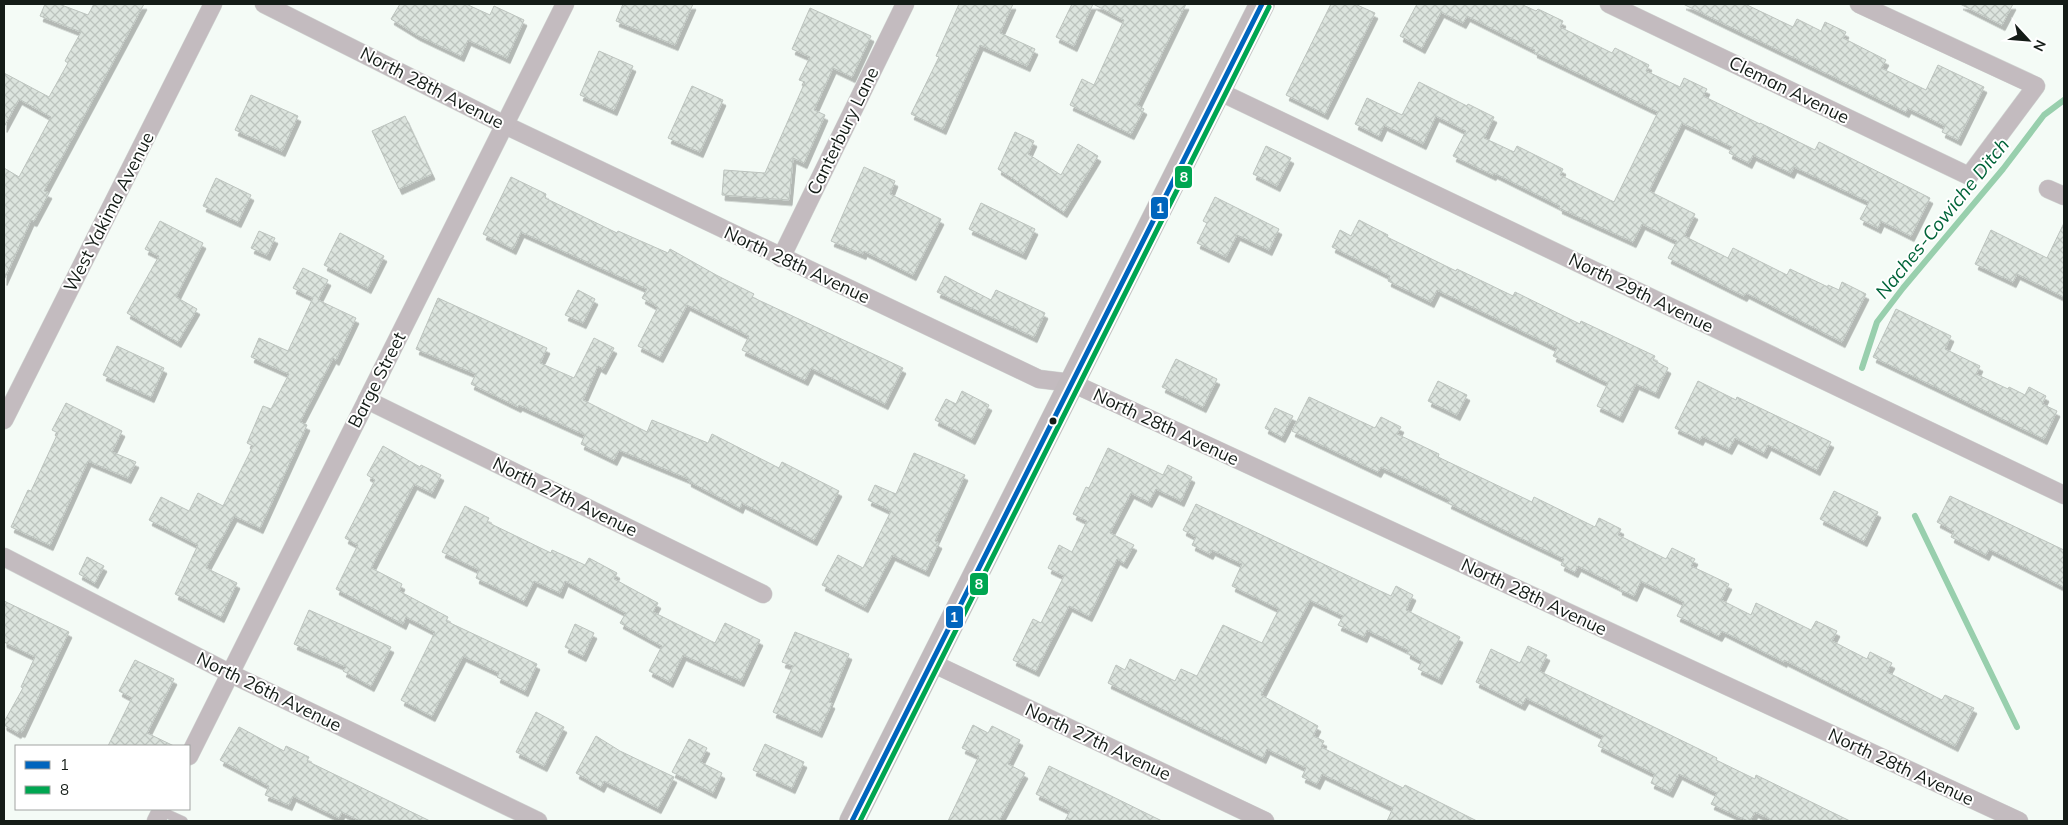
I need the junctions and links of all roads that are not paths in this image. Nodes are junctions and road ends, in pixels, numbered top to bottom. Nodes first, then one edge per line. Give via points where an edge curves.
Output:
1 (213, 4) edge
2 (264, 4) edge
3 (565, 4) edge
4 (905, 4) edge
5 (1262, 4) edge
6 (1609, 4) edge
7 (1859, 4) edge
8 (1218, 91) junction
9 (505, 125) junction
10 (2048, 188) dead end
11 (2064, 196) edge
12 (781, 258) junction
13 (1072, 383) junction
14 (367, 400) junction
15 (4, 420) edge
16 (2064, 495) edge
17 (4, 557) edge
18 (763, 594) dead end
19 (932, 663) junction
20 (231, 674) junction
21 (190, 754) edge
22 (159, 814) edge
23 (183, 821) edge
24 (538, 821) edge
25 (852, 821) edge
26 (1264, 821) edge
27 (2018, 821) edge

1 - 15 street, West Yakima Avenue
2 - 9 street, North 28th Avenue
3 - 9 street, Barge Street
4 - 12 street, Canterbury Lane
5 - 8 main road
6 - 7 street, Cleman Avenue via 1969,176 2036,86
8 - 13 main road
8 - 16 street, North 29th Avenue
9 - 12 street, North 28th Avenue
9 - 14 street, Barge Street
10 - 11 street
12 - 13 street, North 28th Avenue via 1039,379
13 - 19 main road
13 - 27 street, North 28th Avenue
14 - 18 street, North 27th Avenue
14 - 20 street, Barge Street
17 - 20 street, North 26th Avenue
19 - 25 main road
19 - 26 street, North 27th Avenue
20 - 21 street, Barge Street
20 - 24 street, North 26th Avenue
22 - 23 lane

